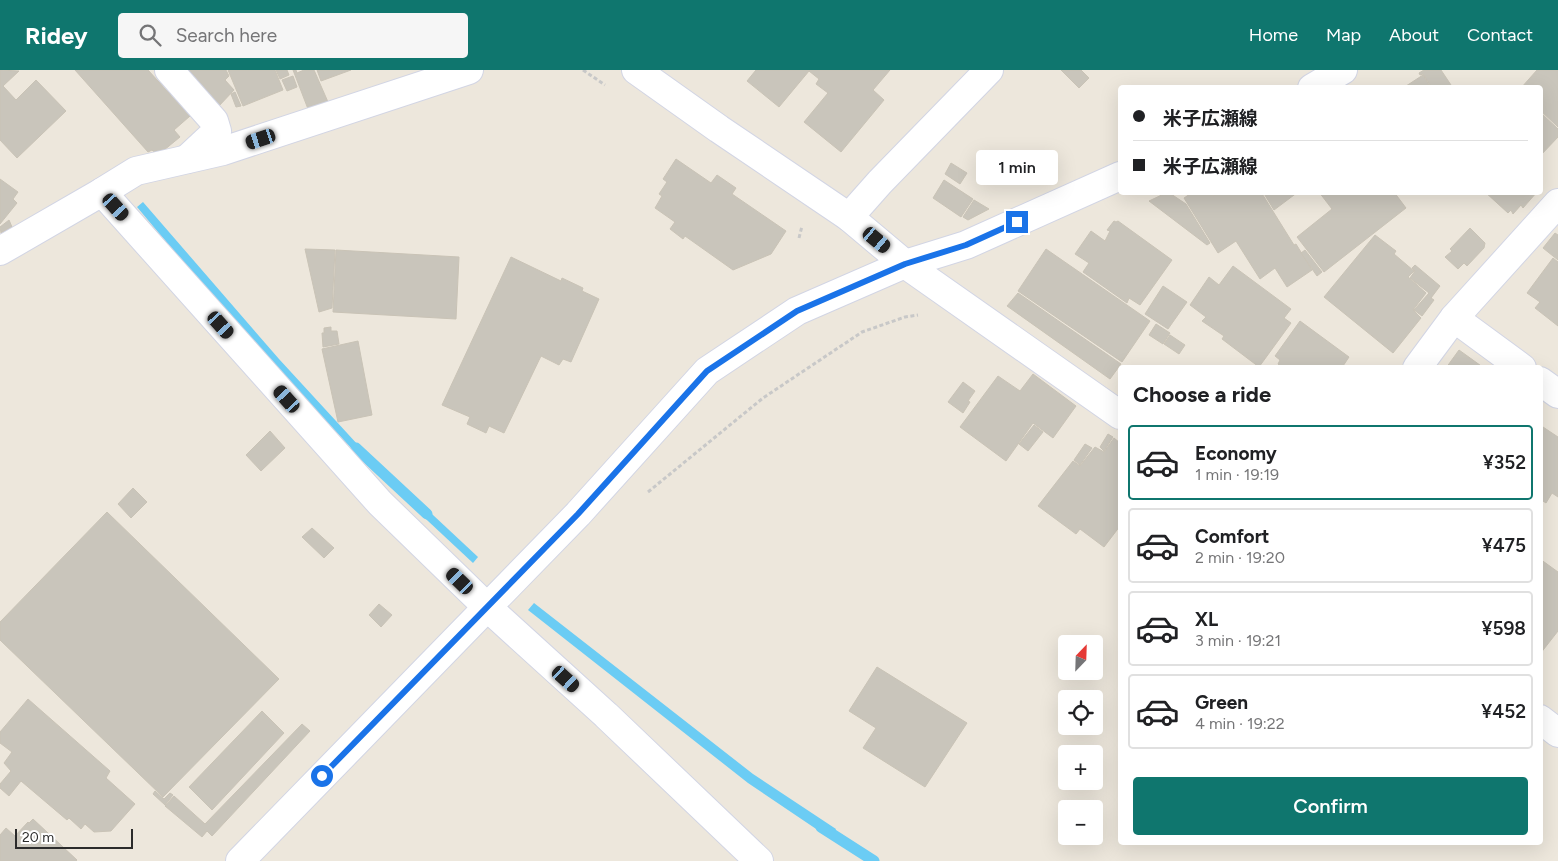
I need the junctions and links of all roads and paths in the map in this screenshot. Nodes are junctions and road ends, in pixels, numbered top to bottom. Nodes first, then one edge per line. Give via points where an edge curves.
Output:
1 (169, 70) edge
2 (469, 70) edge
3 (636, 70) edge
4 (989, 70) edge
5 (1344, 70) edge
6 (1317, 85) edge
7 (187, 159) junction
8 (1118, 177) edge
9 (102, 192) junction
10 (1558, 203) edge
11 (849, 217) junction
12 (0, 251) edge
13 (905, 264) junction
14 (924, 314) dead end
15 (1454, 318) junction
16 (1419, 365) edge
17 (1518, 365) edge
18 (1543, 383) edge
19 (1558, 394) edge
20 (1118, 414) edge
21 (647, 492) dead end
22 (487, 607) junction
23 (1543, 721) edge
24 (1558, 732) edge
25 (240, 861) edge
26 (759, 861) edge

1 - 7 street via 214,121 217,131
2 - 7 street via 223,152
3 - 11 street
4 - 11 street
5 - 6 street
7 - 9 street via 136,171
8 - 13 street via 966,245
9 - 12 street
9 - 22 street via 380,503
10 - 15 street
11 - 13 street
13 - 20 street
13 - 22 street via 797,311 707,371 578,514
14 - 21 path via 862,332 763,398
15 - 16 street
15 - 17 street
18 - 19 street
22 - 25 street
22 - 26 street
23 - 24 street

